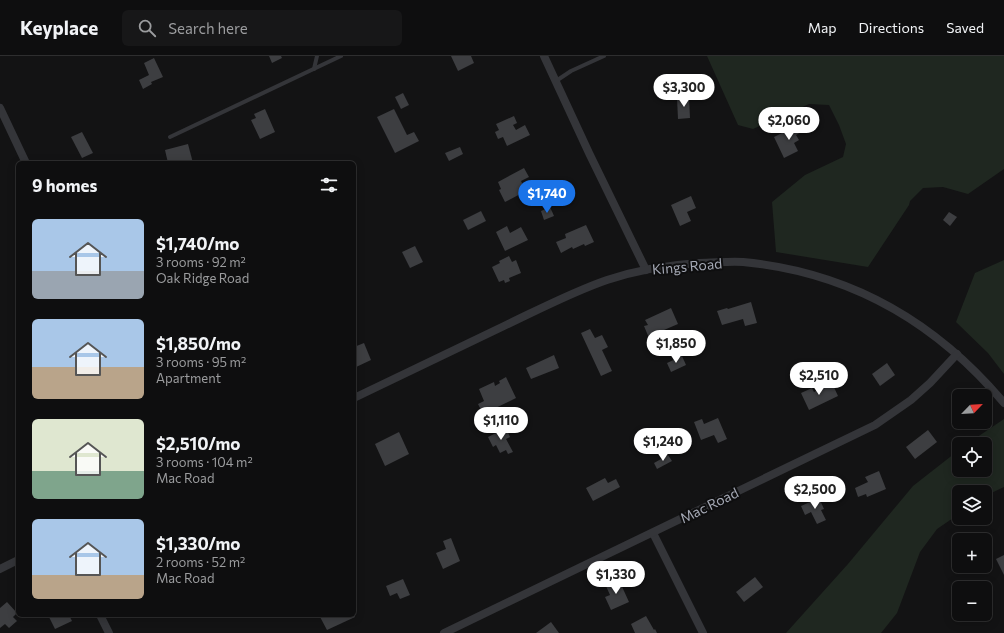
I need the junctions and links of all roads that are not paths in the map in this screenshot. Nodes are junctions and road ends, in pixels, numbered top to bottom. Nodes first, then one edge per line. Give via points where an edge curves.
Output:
1 (317, 56) edge
2 (341, 56) edge
3 (544, 56) edge
4 (604, 56) edge
5 (314, 69) junction
6 (555, 82) junction
7 (0, 108) edge
8 (170, 137) dead end
9 (25, 161) edge
10 (646, 270) junction
11 (957, 354) junction
12 (356, 397) edge
13 (1004, 403) edge
14 (653, 532) junction
15 (16, 561) edge
16 (0, 569) edge
17 (101, 617) edge
18 (109, 633) edge
19 (444, 633) edge
20 (703, 633) edge

1 - 5 lane
2 - 5 lane
3 - 6 street
4 - 6 lane via 571,71
5 - 8 lane
6 - 10 street
7 - 9 street
10 - 11 street, Kings Road via 675,265 741,262 813,275 851,288 900,313
10 - 12 street, Kings Road via 583,289
11 - 13 street, Kings Road
11 - 14 street, Mac Road via 930,384 875,425
14 - 19 street, Mac Road
14 - 20 street
15 - 16 street
17 - 18 street

